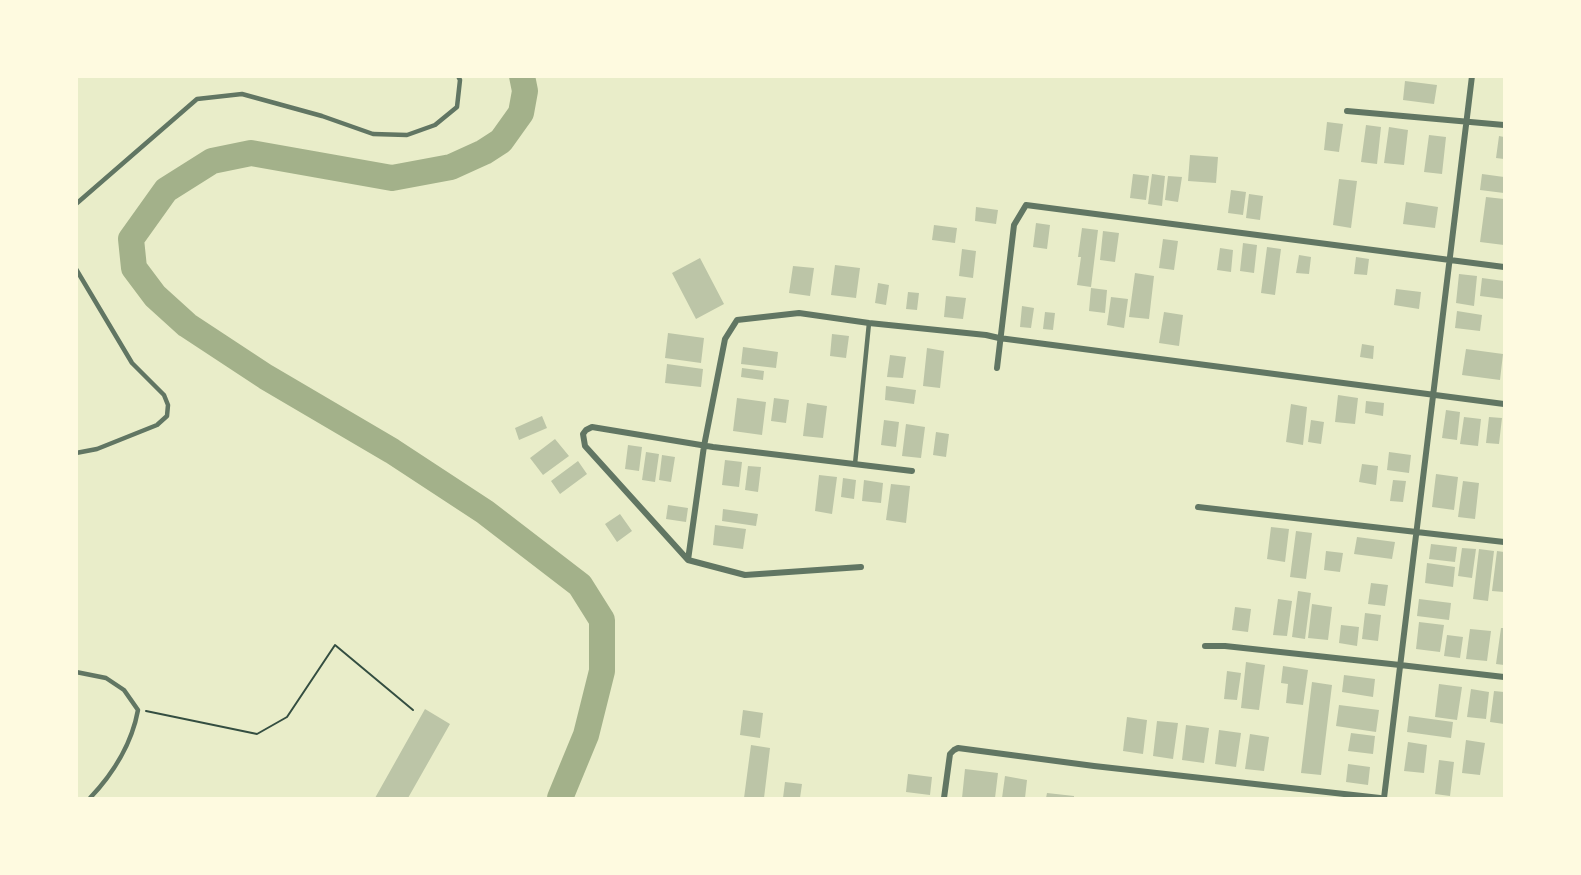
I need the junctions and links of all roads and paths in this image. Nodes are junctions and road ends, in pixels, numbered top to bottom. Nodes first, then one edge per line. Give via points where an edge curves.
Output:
1 (458, 76) edge
2 (1472, 76) edge
3 (1347, 111) dead end
4 (1466, 121) junction
5 (1504, 125) edge
6 (76, 204) edge
7 (1449, 260) junction
8 (1504, 267) edge
9 (76, 269) edge
10 (869, 323) junction
11 (999, 338) junction
12 (997, 368) dead end
13 (1433, 396) junction
14 (1504, 405) edge
15 (704, 446) junction
16 (76, 453) edge
17 (855, 465) junction
18 (912, 471) dead end
19 (1198, 507) dead end
20 (1416, 532) junction
21 (1504, 542) edge
22 (688, 560) junction
23 (861, 567) dead end
24 (1205, 646) dead end
25 (1400, 664) junction
26 (76, 672) edge
27 (1504, 678) edge
28 (138, 710) junction
29 (413, 710) dead end
30 (90, 798) edge
31 (945, 798) edge
32 (1382, 798) edge

1 - 6 lane via 457,107 435,124 406,135 373,134 242,94 196,99
2 - 4 street
3 - 4 street
4 - 5 street
4 - 7 street
7 - 8 street
7 - 11 street via 1026,205 1014,225
7 - 13 street
9 - 16 lane via 132,363 164,395 168,405 167,416 157,425 97,449
10 - 11 street
10 - 15 street via 799,313 737,320 725,339
10 - 17 lane
11 - 12 street
11 - 13 street
13 - 14 street
13 - 20 street
15 - 17 street
15 - 22 street
15 - 22 street via 592,427 583,434 585,446
17 - 18 street
19 - 20 street
20 - 21 street
20 - 25 street
22 - 23 street via 744,575
24 - 25 street
25 - 27 street
25 - 32 street
26 - 28 lane via 106,678 124,690
28 - 29 path via 257,734 286,717 334,645
28 - 30 lane via 129,742
31 - 32 street via 950,754 958,748

